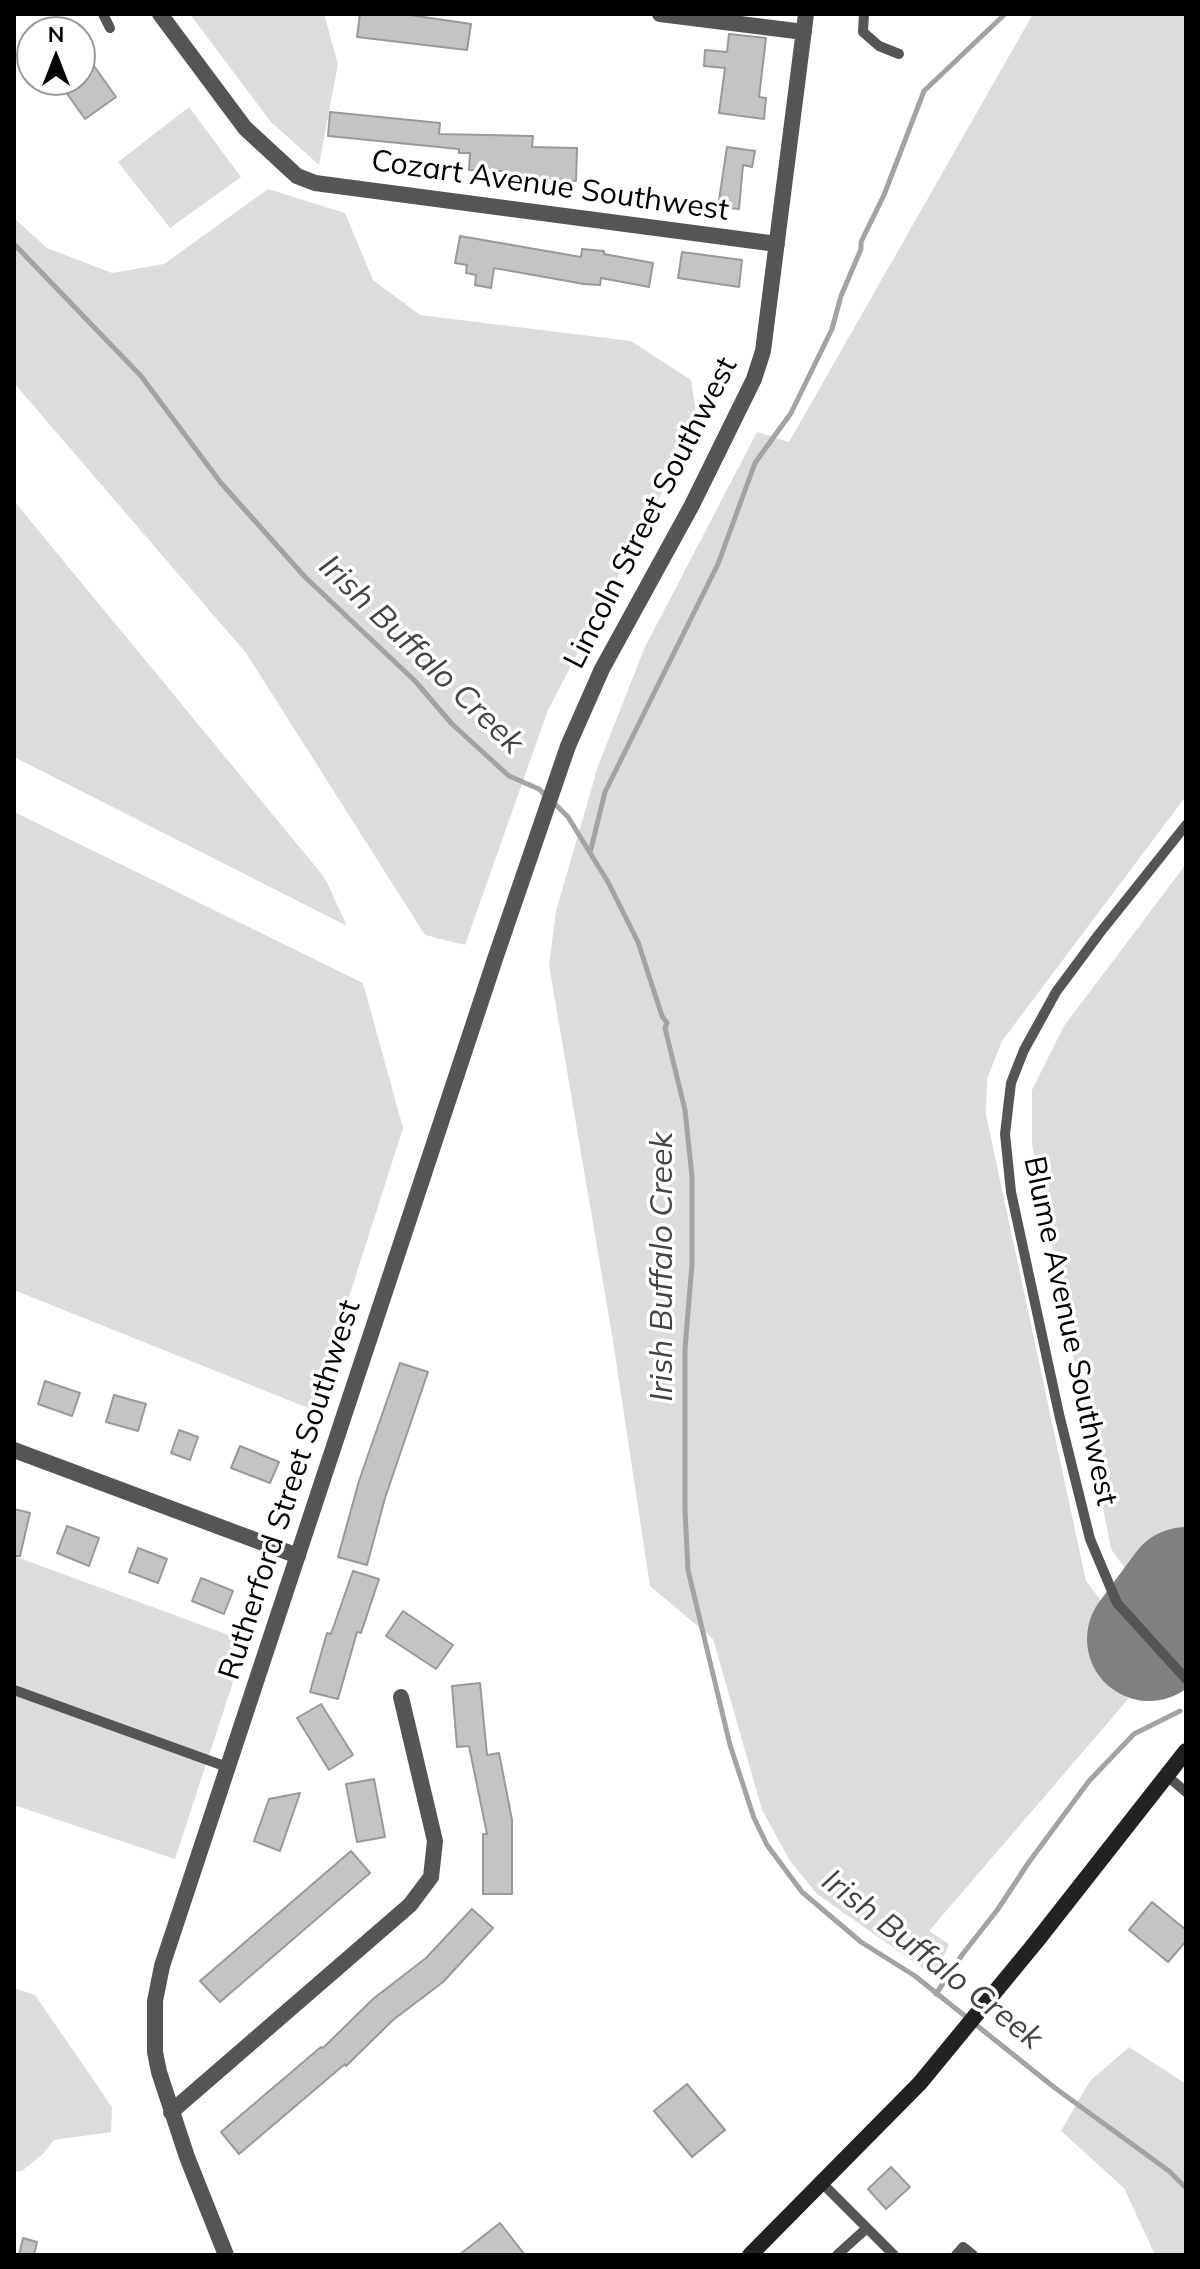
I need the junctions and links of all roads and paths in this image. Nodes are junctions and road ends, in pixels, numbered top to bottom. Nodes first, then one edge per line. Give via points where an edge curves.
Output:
1 (103, 14) edge
2 (160, 14) edge
3 (660, 14) edge
4 (806, 14) edge
5 (864, 14) edge
6 (110, 28) dead end
7 (804, 32) junction
8 (899, 54) dead end
9 (777, 244) junction
10 (568, 746) joint
11 (1186, 825) edge
12 (14, 1450) edge
13 (298, 1556) junction
14 (1186, 1679) edge
15 (14, 1690) edge
16 (401, 1697) dead end
17 (1186, 1751) edge
18 (227, 1767) junction
19 (1166, 1775) junction
20 (1186, 1792) edge
21 (171, 2112) junction
22 (821, 2182) junction
23 (867, 2228) junction
24 (226, 2255) edge
25 (750, 2255) edge
26 (837, 2255) edge
27 (894, 2255) edge
28 (956, 2255) edge
29 (973, 2255) edge

1 - 6 lane
2 - 9 street, Cozart Avenue Southwest via 245,128 297,176 315,183
3 - 7 street
4 - 7 street, Lincoln Street Southwest
5 - 8 lane via 863,32
7 - 9 street, Lincoln Street Southwest
9 - 10 street, Lincoln Street Southwest via 763,351 754,379 602,669
10 - 13 street, Rutherford Street Southwest
11 - 14 lane, Blume Avenue Southwest via 1056,992 1011,1083 1005,1134 1011,1192 1090,1539 1117,1603
12 - 13 street
13 - 18 street, Rutherford Street Southwest
15 - 18 lane
16 - 21 street via 435,1841 431,1877 410,1905
17 - 19 street
18 - 21 street, Rutherford Street Southwest via 155,2001 155,2052
19 - 20 lane
19 - 22 street via 920,2083
21 - 24 street, Rutherford Street Southwest
22 - 23 lane
22 - 25 street
23 - 26 lane
23 - 27 lane
28 - 29 lane via 963,2247

